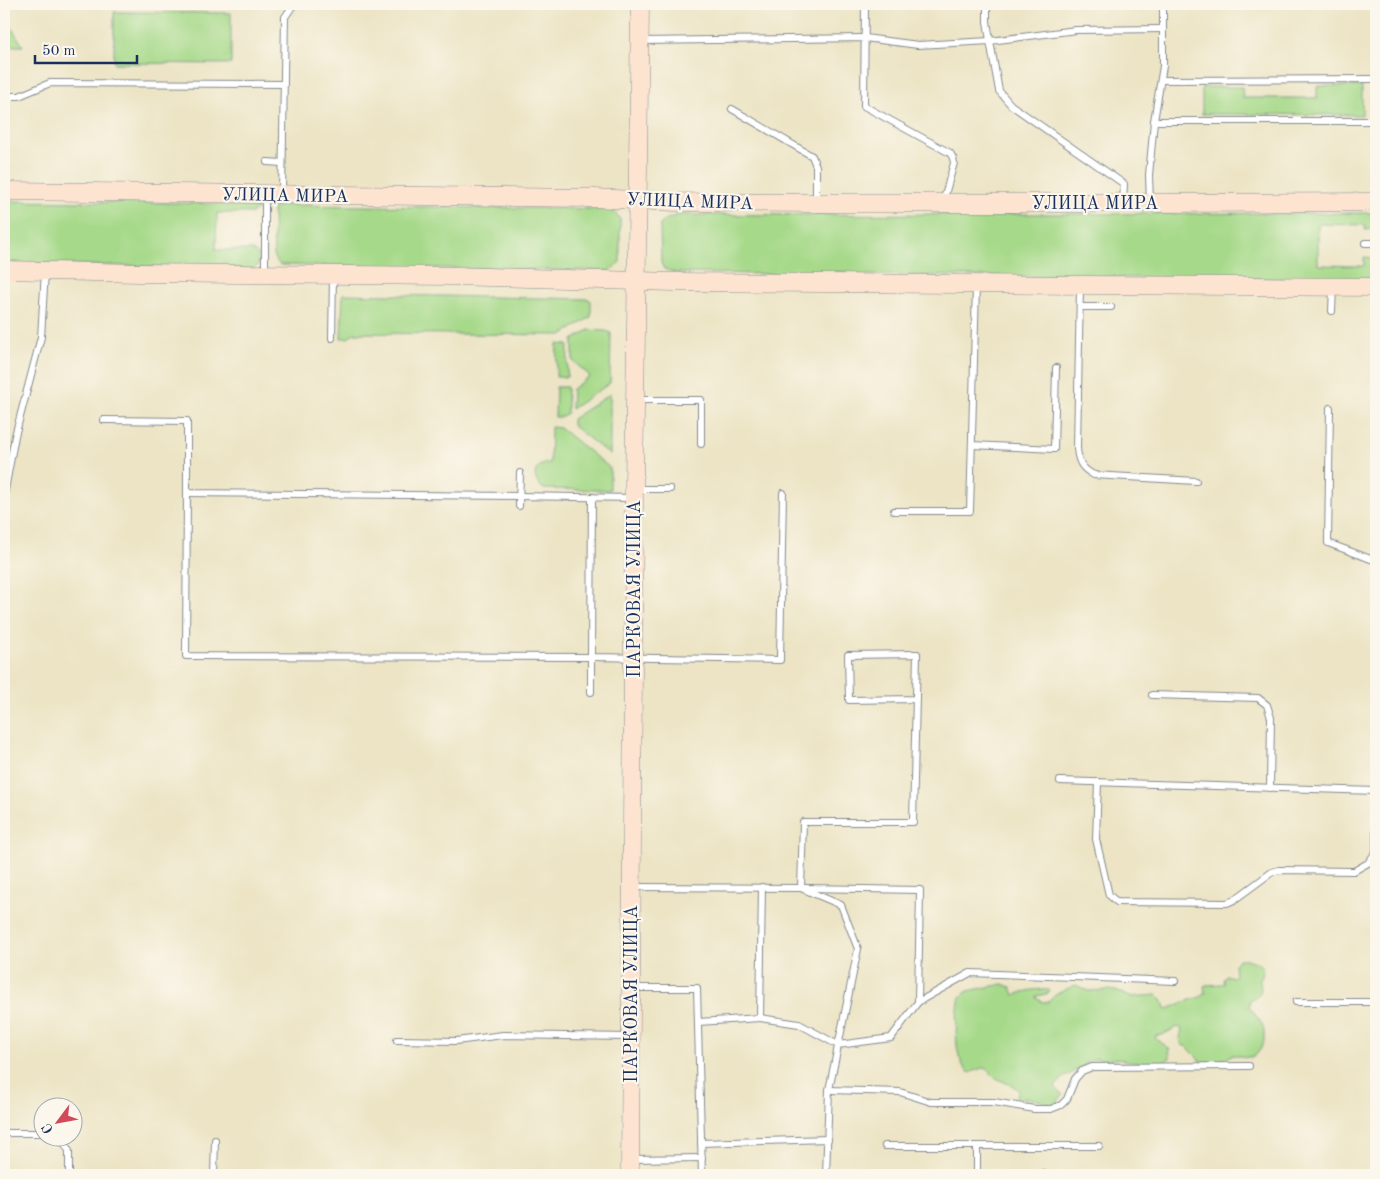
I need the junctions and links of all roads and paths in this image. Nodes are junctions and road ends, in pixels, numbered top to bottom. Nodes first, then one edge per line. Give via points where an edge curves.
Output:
1 (294, 4) edge
2 (640, 4) edge
3 (865, 4) edge
4 (987, 4) edge
5 (1163, 4) edge
6 (1163, 30) junction
7 (865, 38) junction
8 (640, 41) junction
9 (990, 41) junction
10 (1376, 79) edge
11 (1161, 80) junction
12 (284, 84) junction
13 (4, 96) edge
14 (732, 109) dead end
15 (1154, 120) junction
16 (1376, 121) edge
17 (267, 162) dead end
18 (282, 163) junction
19 (4, 191) edge
20 (274, 195) junction
21 (638, 200) junction
22 (1376, 202) edge
23 (816, 203) junction
24 (942, 203) junction
25 (1124, 203) junction
26 (1150, 203) junction
27 (1365, 243) dead end
28 (1376, 243) edge
29 (4, 270) edge
30 (46, 271) junction
31 (265, 274) junction
32 (333, 275) junction
33 (637, 281) junction
34 (976, 285) junction
35 (1080, 286) junction
36 (1333, 286) junction
37 (1376, 287) edge
38 (1080, 307) junction
39 (1111, 308) dead end
40 (1332, 311) dead end
41 (332, 338) dead end
42 (1056, 368) dead end
43 (636, 400) junction
44 (1330, 408) dead end
45 (104, 420) dead end
46 (701, 444) dead end
47 (972, 446) junction
48 (7, 460) edge
49 (520, 473) dead end
50 (1196, 481) dead end
51 (670, 489) dead end
52 (783, 493) dead end
53 (187, 494) junction
54 (634, 494) junction
55 (4, 495) edge
56 (519, 496) junction
57 (592, 497) junction
58 (519, 506) dead end
59 (894, 512) dead end
60 (1376, 561) edge
61 (591, 657) junction
62 (633, 658) junction
63 (590, 692) dead end
64 (1152, 695) dead end
65 (916, 699) junction
66 (1060, 781) dead end
67 (1098, 782) junction
68 (1270, 788) junction
69 (1376, 791) edge
70 (1376, 828) edge
71 (632, 886) junction
72 (762, 888) junction
73 (801, 888) junction
74 (1175, 981) dead end
75 (631, 988) junction
76 (918, 1002) junction
77 (1296, 1002) dead end
78 (1376, 1002) edge
79 (760, 1018) junction
80 (698, 1022) junction
81 (631, 1037) junction
82 (397, 1040) dead end
83 (838, 1045) junction
84 (1249, 1066) dead end
85 (830, 1090) junction
86 (4, 1133) edge
87 (32, 1133) edge
88 (828, 1139) junction
89 (215, 1140) dead end
90 (701, 1142) junction
91 (66, 1146) edge
92 (885, 1146) dead end
93 (977, 1146) junction
94 (1099, 1146) dead end
95 (702, 1158) junction
96 (630, 1167) edge
97 (69, 1175) edge
98 (214, 1175) edge
99 (702, 1175) edge
100 (826, 1175) edge
101 (977, 1175) edge

1 - 12 lane via 285,17
2 - 8 main road, ПАРКОВАЯ УЛИЦА
3 - 7 lane
4 - 9 lane
5 - 6 lane
6 - 9 lane via 1076,30
6 - 11 lane
7 - 8 lane
7 - 9 lane via 918,45
7 - 24 lane via 864,106 950,153 954,163
8 - 21 main road, ПАРКОВАЯ УЛИЦА
9 - 25 lane via 999,91 1011,105 1124,184
10 - 11 lane
11 - 15 lane
12 - 13 lane via 50,83 19,96
12 - 18 lane
14 - 23 lane via 812,156 816,166
15 - 16 lane
15 - 26 lane
17 - 18 lane
18 - 20 lane
19 - 20 main road, УЛИЦА МИРА
20 - 21 main road, УЛИЦА МИРА
20 - 31 lane
21 - 23 main road, УЛИЦА МИРА
21 - 33 main road, ПАРКОВАЯ УЛИЦА
22 - 26 main road, УЛИЦА МИРА
23 - 24 main road, УЛИЦА МИРА
24 - 25 main road, УЛИЦА МИРА
25 - 26 main road, УЛИЦА МИРА
27 - 28 lane
29 - 30 main road
30 - 31 main road
30 - 48 lane via 41,337
31 - 32 main road
32 - 33 main road
32 - 41 lane
33 - 34 main road
33 - 43 main road, ПАРКОВАЯ УЛИЦА
34 - 35 main road
34 - 47 lane
35 - 36 main road
35 - 38 lane
36 - 37 main road
36 - 40 lane
38 - 39 lane
38 - 50 lane via 1077,448 1081,465 1094,475
42 - 47 lane via 1054,450
43 - 46 lane via 701,400
43 - 54 main road, ПАРКОВАЯ УЛИЦА
44 - 60 lane via 1328,543
45 - 53 lane via 187,421
47 - 59 lane via 970,511
48 - 55 lane
49 - 56 lane
51 - 54 lane
52 - 62 lane via 780,660
53 - 56 lane
53 - 61 lane via 186,656
54 - 57 lane
54 - 62 main road, ПАРКОВАЯ УЛИЦА
56 - 57 lane
56 - 58 lane
57 - 61 lane
61 - 62 lane
61 - 63 lane
62 - 71 main road, ПАРКОВАЯ УЛИЦА
64 - 68 lane via 1258,698 1268,706 1271,718
65 - 65 lane via 917,654 848,655 849,700
65 - 73 lane via 913,822 803,822
66 - 67 lane
67 - 68 lane
67 - 70 lane via 1096,839 1109,895 1117,902 1227,903 1279,870 1354,871 1368,864 1376,852
68 - 69 lane
71 - 72 lane
71 - 75 main road, ПАРКОВАЯ УЛИЦА
72 - 73 lane
72 - 79 lane
73 - 76 lane via 920,890
73 - 83 lane via 841,905 858,949
74 - 76 lane via 970,973
75 - 80 lane via 697,988
75 - 81 main road, ПАРКОВАЯ УЛИЦА
76 - 83 lane via 892,1038
77 - 78 lane
79 - 80 lane
79 - 83 lane via 799,1024
80 - 90 lane
81 - 82 lane via 503,1035 456,1041
81 - 96 main road, ПАРКОВАЯ УЛИЦА
83 - 85 lane
84 - 85 lane via 1092,1067 1082,1071 1074,1080 1067,1099 1051,1109 994,1102 931,1102 900,1092
85 - 88 lane
86 - 87 lane
88 - 90 lane
88 - 100 lane
89 - 98 lane
90 - 95 lane
91 - 97 lane
92 - 93 lane
93 - 94 lane
93 - 101 lane
95 - 96 lane
95 - 99 lane

